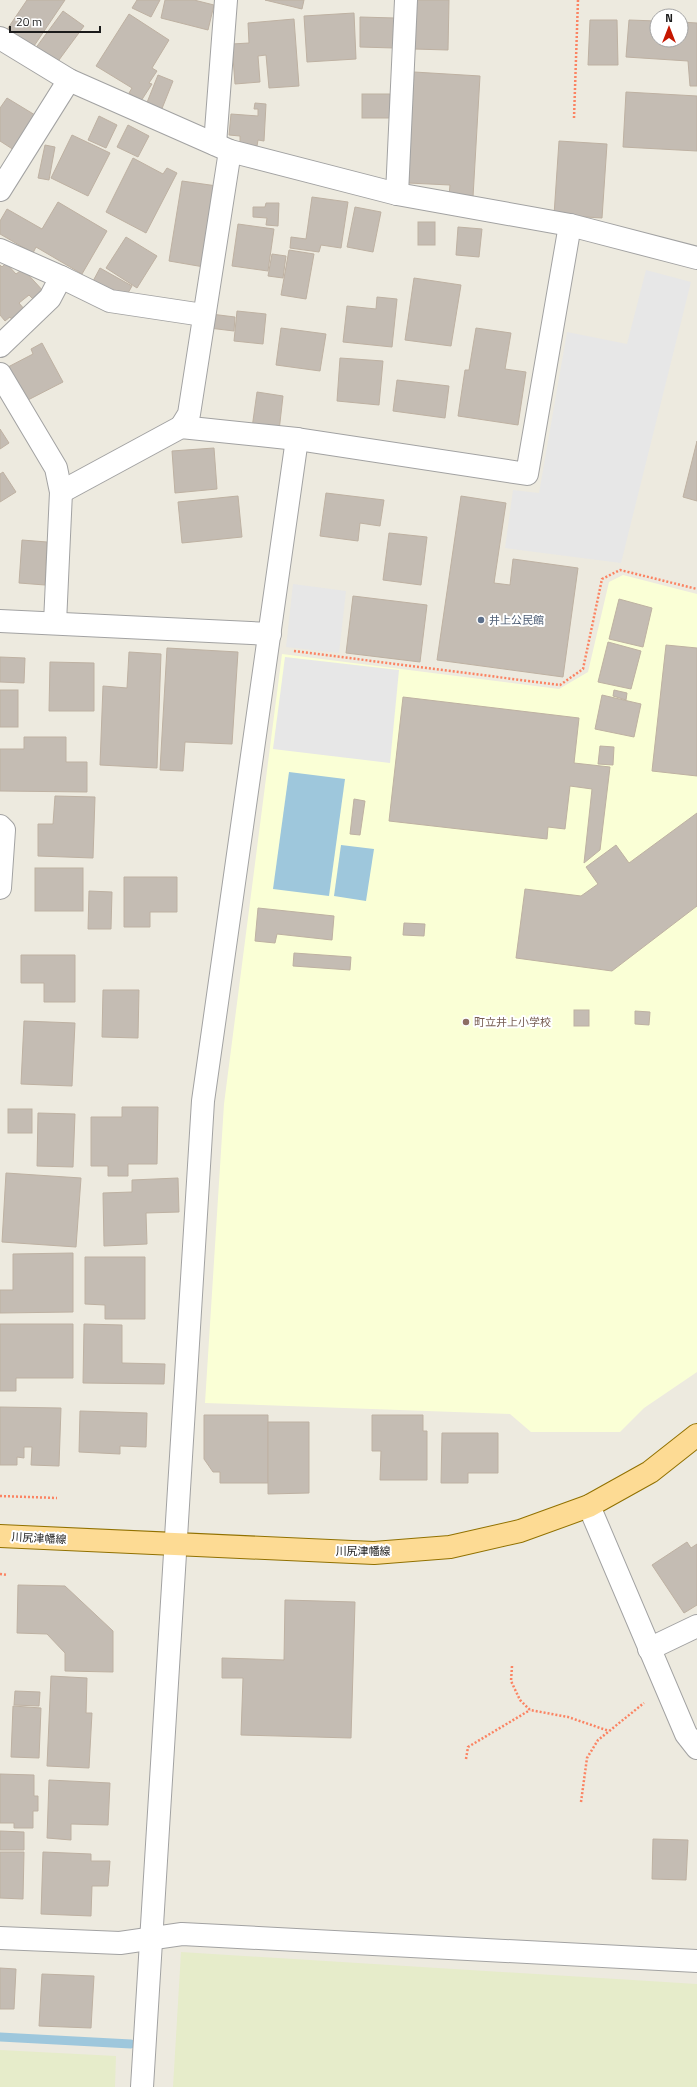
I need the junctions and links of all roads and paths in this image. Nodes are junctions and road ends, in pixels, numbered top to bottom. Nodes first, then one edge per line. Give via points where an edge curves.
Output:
1 (226, 0) edge
2 (406, 0) edge
3 (578, 0) edge
4 (0, 38) edge
5 (69, 80) junction
6 (574, 118) dead end
7 (223, 148) junction
8 (0, 190) edge
9 (397, 194) junction
10 (570, 225) junction
11 (0, 250) edge
12 (697, 258) edge
13 (61, 277) junction
14 (203, 315) junction
15 (0, 346) edge
16 (0, 374) edge
17 (181, 427) junction
18 (297, 439) junction
19 (61, 492) junction
20 (697, 589) edge
21 (0, 621) edge
22 (54, 623) junction
23 (269, 641) junction
24 (0, 826) edge
25 (0, 888) edge
26 (697, 1435) edge
27 (0, 1496) edge
28 (57, 1498) dead end
29 (589, 1506) junction
30 (0, 1536) edge
31 (174, 1544) junction
32 (0, 1574) edge
33 (7, 1575) dead end
34 (697, 1626) edge
35 (649, 1649) junction
36 (512, 1666) dead end
37 (667, 1690) junction
38 (530, 1710) junction
39 (609, 1731) junction
40 (697, 1748) edge
41 (466, 1758) dead end
42 (581, 1802) dead end
43 (0, 1938) edge
44 (151, 1939) junction
45 (697, 1961) edge
46 (142, 2087) edge

1 - 7 street
2 - 9 street
3 - 6 path
4 - 5 street
5 - 7 street
5 - 8 street
7 - 9 street
7 - 14 street
9 - 10 street
10 - 12 street
10 - 18 street via 527,474
11 - 13 street
13 - 14 street via 110,301
13 - 15 street via 50,298
14 - 17 street via 189,414
16 - 19 street via 56,468
17 - 18 street
17 - 19 street
18 - 23 street
19 - 22 street
20 - 23 path via 620,570 602,578 583,669 560,685
21 - 22 street
22 - 23 street
23 - 31 street via 203,1101
24 - 25 street via 4,830
26 - 29 main road, 川尻津幡線 via 650,1472
27 - 28 path
29 - 31 main road, 川尻津幡線 via 520,1531 450,1547 374,1553
29 - 35 street
30 - 31 main road, 川尻津幡線
31 - 44 street
32 - 33 path
34 - 35 street
35 - 37 street
36 - 38 path via 511,1681 520,1700
37 - 39 path via 638,1706
37 - 40 street via 686,1734
38 - 39 path via 568,1717
38 - 41 path via 468,1747
39 - 42 path via 598,1740 587,1758
43 - 44 street via 120,1943
44 - 45 street via 182,1934
44 - 46 street

